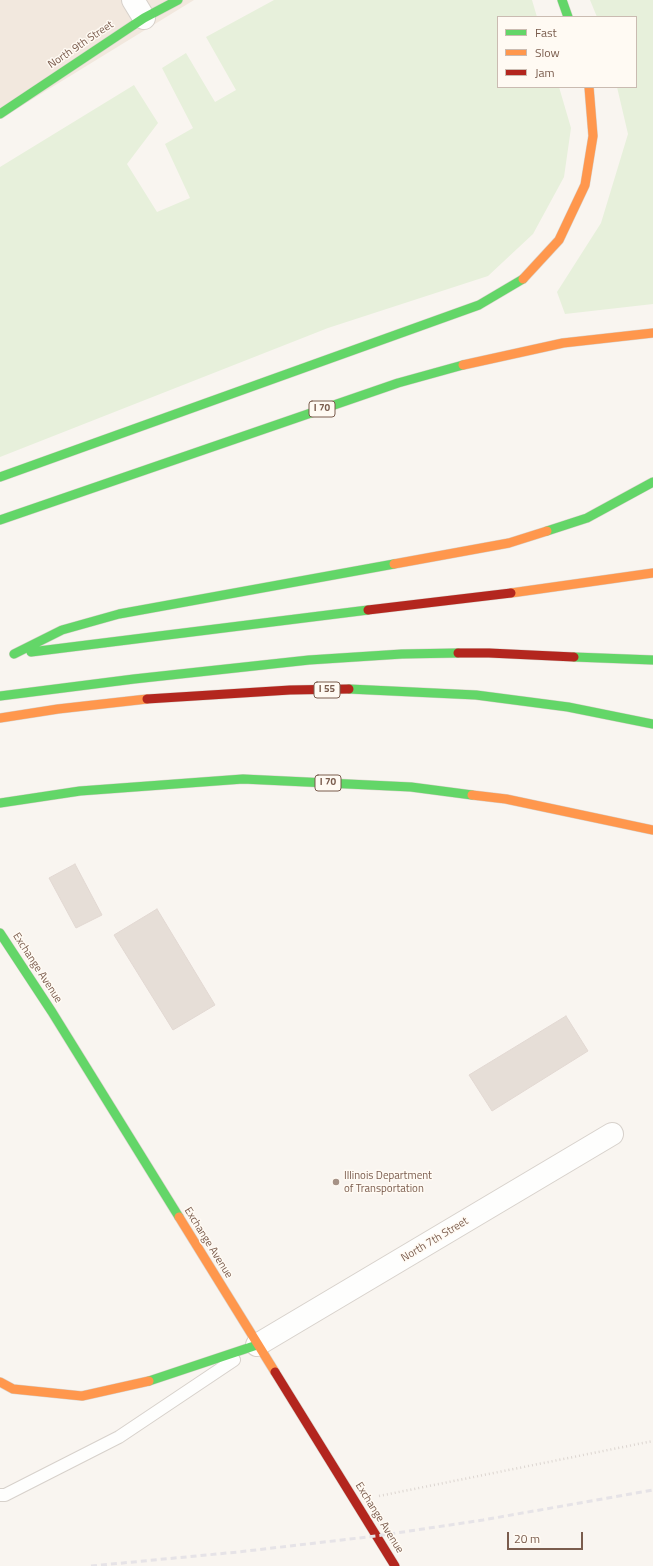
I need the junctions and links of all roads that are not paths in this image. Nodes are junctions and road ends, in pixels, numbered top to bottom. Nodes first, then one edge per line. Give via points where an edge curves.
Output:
1 (178, 0) edge
2 (562, 0) edge
3 (138, 9) edge
4 (568, 16) edge
5 (589, 88) edge
6 (0, 114) edge
7 (653, 333) edge
8 (0, 477) edge
9 (653, 482) edge
10 (0, 520) edge
11 (653, 574) edge
12 (653, 660) edge
13 (0, 696) edge
14 (0, 718) edge
15 (653, 724) edge
16 (0, 803) edge
17 (653, 830) edge
18 (0, 933) edge
19 (612, 1134) dead end
20 (257, 1345) junction
21 (0, 1382) edge
22 (0, 1495) edge
23 (395, 1566) edge

1 - 3 main road, North 9th Street
2 - 4 main road
3 - 6 main road, North 9th Street
5 - 8 main road via 593,136 585,185 559,240 524,279 479,305
7 - 10 main road, I 70 via 563,343 476,362 398,383
9 - 11 main road via 587,518 510,543 119,614 62,630 11,655
12 - 13 main road via 489,653 402,654 309,660
14 - 15 main road, I 55 via 151,699 336,689 476,695 568,707
16 - 17 main road, I 70 via 80,791 243,779 411,787 506,799
18 - 20 main road, Exchange Avenue via 52,1012
19 - 20 street, North 7th Street
20 - 21 main road via 152,1380 82,1396 13,1389
20 - 22 lane via 119,1437 5,1495
20 - 23 main road, Exchange Avenue

